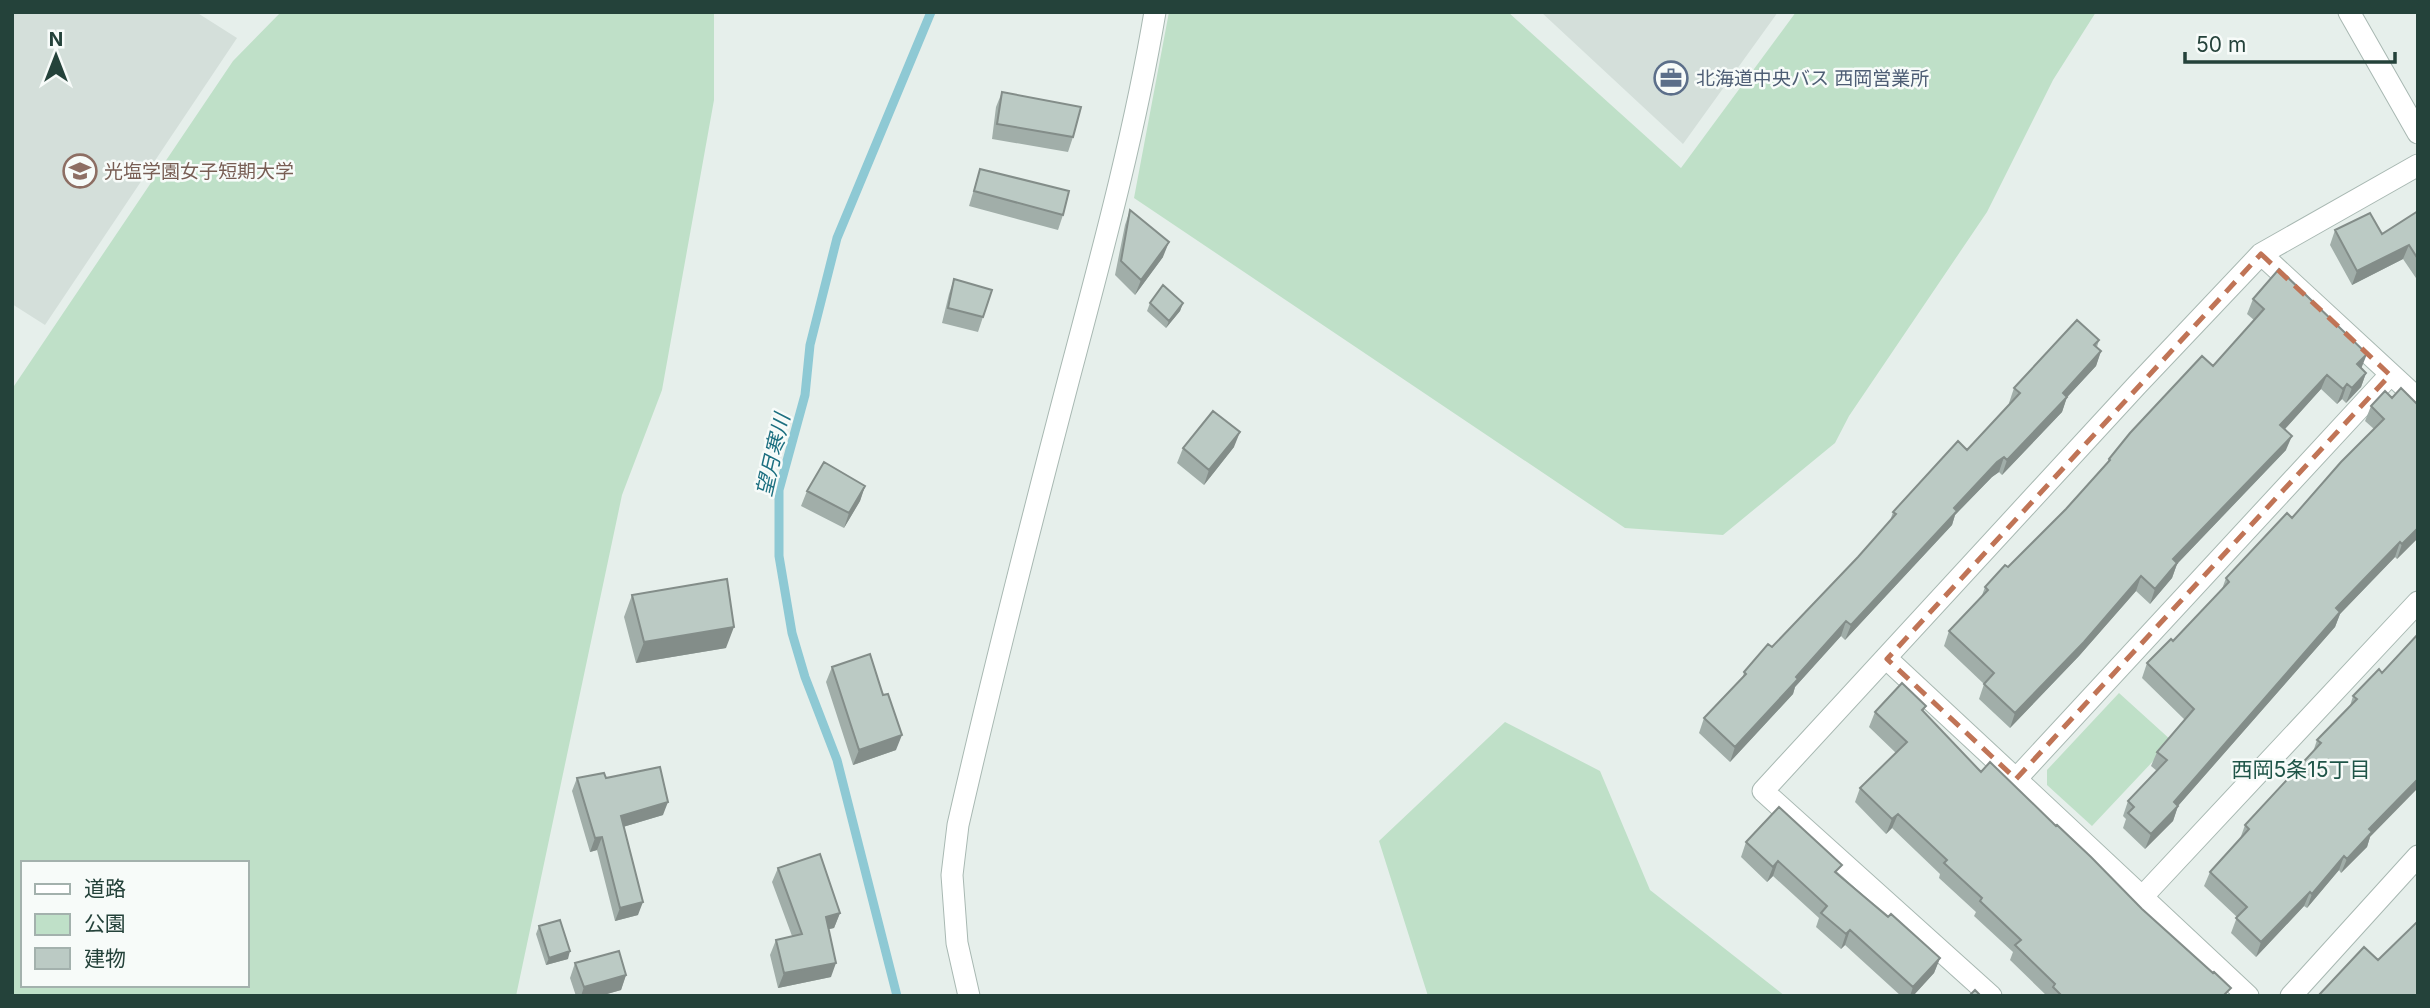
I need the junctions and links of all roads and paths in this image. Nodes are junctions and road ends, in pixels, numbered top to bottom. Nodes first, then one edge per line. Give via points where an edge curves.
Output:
1 (1155, 12) edge
2 (2349, 12) edge
3 (2418, 133) edge
4 (2418, 165) edge
5 (2261, 254) junction
6 (2390, 375) junction
7 (2418, 399) edge
8 (2418, 602) edge
9 (1887, 659) junction
10 (2016, 779) junction
11 (2418, 856) edge
12 (2143, 897) junction
13 (970, 996) edge
14 (1991, 996) edge
15 (2248, 996) edge
16 (2291, 996) edge

1 - 13 street via 1102,254 958,825 953,875 957,943
2 - 3 street
4 - 5 street
5 - 6 street
5 - 9 street
6 - 7 street
6 - 10 street
8 - 12 street
9 - 10 street
9 - 14 street via 1763,791
10 - 12 street
11 - 16 street
12 - 15 street

